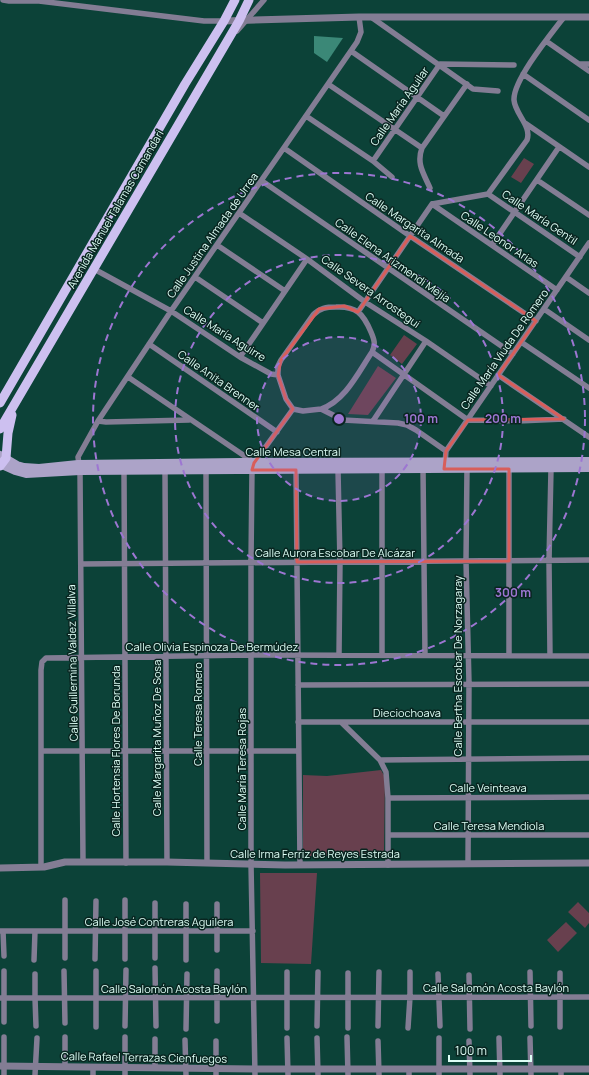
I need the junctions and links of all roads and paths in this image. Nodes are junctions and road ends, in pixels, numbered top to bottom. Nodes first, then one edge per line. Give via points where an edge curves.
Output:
1 (3, 0) edge
2 (235, 0) edge
3 (249, 0) edge
4 (264, 0) edge
5 (589, 16) edge
6 (359, 17) junction
7 (371, 17) junction
8 (564, 17) junction
9 (224, 21) junction
10 (242, 21) junction
11 (546, 41) junction
12 (351, 51) junction
13 (440, 64) junction
14 (579, 64) junction
15 (589, 64) edge
16 (514, 65) dead end
17 (589, 71) edge
18 (523, 74) junction
19 (328, 84) junction
20 (467, 84) junction
21 (498, 91) dead end
22 (417, 97) junction
23 (306, 116) junction
24 (444, 116) junction
25 (589, 120) edge
26 (523, 122) junction
27 (394, 129) junction
28 (559, 147) junction
29 (284, 148) junction
30 (422, 148) junction
31 (373, 161) junction
32 (589, 167) edge
33 (392, 177) dead end
34 (537, 180) junction
35 (262, 181) junction
36 (430, 188) dead end
37 (488, 194) junction
38 (432, 204) junction
39 (514, 212) junction
40 (239, 213) junction
41 (589, 215) edge
42 (101, 231) junction
43 (410, 236) junction
44 (217, 245) junction
45 (492, 245) junction
46 (589, 245) edge
47 (580, 257) junction
48 (307, 259) junction
49 (94, 268) junction
50 (388, 269) junction
51 (195, 277) junction
52 (566, 277) junction
53 (557, 290) junction
54 (285, 292) junction
55 (589, 293) edge
56 (365, 302) junction
57 (544, 309) junction
58 (172, 311) junction
59 (358, 312) junction
60 (536, 320) junction
61 (263, 323) junction
62 (589, 340) edge
63 (426, 342) junction
64 (521, 342) junction
65 (150, 344) junction
66 (372, 352) junction
67 (513, 354) junction
68 (240, 356) junction
69 (405, 375) junction
70 (498, 375) junction
71 (278, 376) junction
72 (128, 377) junction
73 (491, 386) junction
74 (589, 388) edge
75 (7, 391) junction
76 (0, 398) edge
77 (18, 398) junction
78 (0, 403) edge
79 (293, 409) junction
80 (321, 410) junction
81 (564, 419) junction
82 (189, 420) junction
83 (468, 420) junction
84 (98, 421) junction
85 (373, 421) junction
86 (0, 429) edge
87 (277, 432) junction
88 (589, 436) edge
89 (446, 452) junction
90 (589, 461) edge
91 (2, 462) edge
92 (253, 466) junction
93 (445, 466) junction
94 (79, 468) junction
95 (589, 468) edge
96 (423, 469) junction
97 (468, 469) junction
98 (509, 469) junction
99 (551, 469) junction
100 (165, 470) junction
101 (206, 470) junction
102 (296, 470) junction
103 (338, 470) junction
104 (382, 470) junction
105 (124, 471) junction
106 (589, 560) edge
107 (466, 561) junction
108 (509, 561) junction
109 (549, 561) junction
110 (251, 562) junction
111 (296, 562) junction
112 (340, 562) junction
113 (382, 562) junction
114 (424, 562) junction
115 (124, 563) junction
116 (165, 563) junction
117 (206, 563) junction
118 (81, 564) junction
119 (251, 655) junction
120 (297, 655) junction
121 (382, 655) junction
122 (425, 655) junction
123 (468, 655) junction
124 (509, 655) junction
125 (81, 656) junction
126 (124, 656) junction
127 (166, 656) junction
128 (207, 656) junction
129 (339, 656) junction
130 (550, 656) junction
131 (589, 656) edge
132 (469, 683) junction
133 (589, 684) edge
134 (298, 685) junction
135 (298, 722) junction
136 (468, 722) junction
137 (589, 722) edge
138 (342, 723) junction
139 (166, 750) junction
140 (207, 750) junction
141 (42, 751) junction
142 (83, 751) junction
143 (124, 751) junction
144 (251, 751) junction
145 (298, 751) junction
146 (589, 758) edge
147 (380, 760) junction
148 (468, 760) junction
149 (589, 797) edge
150 (388, 798) junction
151 (468, 798) junction
152 (589, 834) edge
153 (468, 835) junction
154 (388, 836) junction
155 (83, 862) junction
156 (167, 862) junction
157 (126, 863) junction
158 (207, 863) junction
159 (589, 863) edge
160 (251, 864) junction
161 (468, 864) junction
162 (300, 865) junction
163 (388, 865) junction
164 (41, 867) junction
165 (0, 868) edge
166 (65, 900) dead end
167 (125, 900) dead end
168 (96, 901) dead end
169 (155, 903) dead end
170 (186, 904) dead end
171 (217, 904) dead end
172 (2, 931) edge
173 (35, 931) junction
174 (66, 931) junction
175 (96, 931) junction
176 (125, 931) junction
177 (155, 931) junction
178 (186, 931) junction
179 (217, 931) junction
180 (253, 931) junction
181 (217, 950) dead end
182 (4, 956) dead end
183 (65, 958) dead end
184 (155, 958) dead end
185 (95, 959) dead end
186 (125, 959) dead end
187 (34, 960) dead end
188 (186, 960) dead end
189 (156, 968) dead end
190 (126, 970) dead end
191 (4, 971) dead end
192 (64, 971) dead end
193 (217, 971) dead end
194 (96, 972) dead end
195 (287, 972) dead end
196 (318, 972) dead end
197 (379, 972) dead end
198 (410, 972) dead end
199 (530, 972) dead end
200 (348, 973) dead end
201 (560, 973) dead end
202 (36, 974) dead end
203 (187, 974) dead end
204 (438, 974) dead end
205 (469, 976) dead end
206 (469, 997) junction
207 (530, 997) junction
208 (560, 997) junction
209 (589, 997) edge
210 (2, 998) edge
211 (34, 998) junction
212 (65, 998) junction
213 (96, 998) junction
214 (126, 998) junction
215 (156, 998) junction
216 (186, 998) junction
217 (216, 998) junction
218 (254, 998) junction
219 (288, 998) junction
220 (317, 998) junction
221 (347, 998) junction
222 (379, 998) junction
223 (410, 998) junction
224 (438, 998) junction
225 (217, 1021) dead end
226 (4, 1022) dead end
227 (65, 1023) dead end
228 (36, 1026) dead end
229 (125, 1026) dead end
230 (156, 1026) dead end
231 (317, 1026) dead end
232 (378, 1026) dead end
233 (440, 1026) dead end
234 (531, 1026) dead end
235 (96, 1027) dead end
236 (560, 1027) dead end
237 (288, 1028) dead end
238 (348, 1028) dead end
239 (408, 1028) dead end
240 (186, 1029) dead end
241 (470, 1029) dead end
242 (4, 1037) dead end
243 (65, 1037) dead end
244 (125, 1037) dead end
245 (347, 1037) dead end
246 (37, 1038) dead end
247 (287, 1038) dead end
248 (317, 1038) dead end
249 (439, 1038) dead end
250 (499, 1038) dead end
251 (530, 1038) dead end
252 (156, 1039) dead end
253 (185, 1040) dead end
254 (378, 1040) dead end
255 (216, 1041) dead end
256 (469, 1041) dead end
257 (2, 1066) edge
258 (36, 1066) junction
259 (64, 1067) junction
260 (93, 1067) junction
261 (155, 1068) junction
262 (589, 1068) edge
263 (125, 1071) edge
264 (186, 1072) edge
265 (216, 1072) edge
266 (255, 1072) edge
267 (288, 1072) edge
268 (318, 1072) edge
269 (348, 1072) edge
270 (379, 1072) edge
271 (409, 1072) edge
272 (439, 1072) edge
273 (470, 1072) edge
274 (500, 1072) edge
275 (531, 1072) edge
276 (561, 1072) edge
277 (4, 1075) edge
278 (35, 1075) edge
279 (93, 1075) edge

1 - 9 street
2 - 9 main road, Avenida Manuel Talamas Camandari
3 - 10 main road, Avenida Manuel Talamas Camandari
4 - 10 street
5 - 8 street
6 - 7 street
6 - 10 street
6 - 12 street, Calle Justina Almada de Urrea via 360,36
7 - 8 street
7 - 13 street
8 - 11 street
9 - 10 street
9 - 42 main road, Avenida Manuel Talamas Camandari
10 - 49 main road, Avenida Manuel Talamas Camandari via 225,45
11 - 14 street
11 - 18 street
12 - 19 street, Calle Justina Almada de Urrea
12 - 22 street
13 - 16 street, Calle María Aguilar
13 - 20 street
13 - 22 street, Calle María Aguilar
14 - 15 street
14 - 17 street
18 - 25 street
18 - 26 street via 514,99
19 - 23 street, Calle Justina Almada de Urrea
19 - 27 street
20 - 21 street via 473,89
20 - 24 street
22 - 24 street
22 - 27 street, Calle María Aguilar
23 - 29 street, Calle Justina Almada de Urrea
23 - 31 street
24 - 30 street
26 - 28 street
26 - 37 street via 528,132 527,140
27 - 30 street
27 - 31 street, Calle María Aguilar
28 - 32 street
28 - 34 street
29 - 35 street, Calle Justina Almada de Urrea
29 - 43 street, Calle Margarita Almada
30 - 36 street via 419,161
31 - 33 street
34 - 39 street
34 - 41 street
35 - 40 street, Calle Justina Almada de Urrea
35 - 50 street, Calle Elena Arizmendi Mejía
37 - 38 street
37 - 39 street, Calle María Gentil
38 - 43 street
38 - 45 street, Calle Leonor Arias
39 - 45 street
39 - 47 street, Calle María Gentil
40 - 44 street, Calle Justina Almada de Urrea
40 - 48 street, Calle Severa Arrostegui
42 - 49 main road via 90,258
42 - 75 main road, Avenida Manuel Talamas Camandari
43 - 50 street
43 - 60 street, Calle Margarita Almada
44 - 51 street, Calle Justina Almada de Urrea
44 - 54 street
45 - 53 street, Calle Leonor Arias
46 - 47 street, Calle María Viuda De Romero
47 - 52 street, Calle María Viuda De Romero
48 - 54 street
48 - 56 street, Calle Severa Arrostegui
49 - 58 street, Calle María Aguirre
49 - 77 main road, Avenida Manuel Talamas Camandari
50 - 56 street
50 - 67 street, Calle Elena Arizmendi Mejía
51 - 58 street, Calle Justina Almada de Urrea
51 - 61 street
52 - 53 street, Calle María Viuda De Romero
52 - 55 street
53 - 57 street, Calle María Viuda De Romero
54 - 61 street
56 - 59 street
56 - 63 street, Calle Severa Arrostegui
57 - 60 street, Calle María Viuda De Romero
57 - 62 street
58 - 65 street, Calle Justina Almada de Urrea
58 - 68 street, Calle María Aguirre
59 - 66 street via 366,319 375,341
59 - 71 street via 344,306 320,309 281,360
60 - 64 street, Calle María Viuda De Romero
61 - 68 street
63 - 69 street
63 - 73 street, Calle Severa Arrostegui
64 - 67 street, Calle María Viuda De Romero
64 - 74 street
65 - 72 street, Calle Justina Almada de Urrea
65 - 87 street, Calle Anita Brenner
66 - 69 street
66 - 80 street via 339,399
67 - 70 street, Calle María Viuda De Romero
68 - 71 street, Calle María Aguirre
69 - 83 street
69 - 85 street
70 - 73 street, Calle María Viuda De Romero
70 - 81 street
71 - 79 street via 286,399
72 - 82 street
72 - 84 street, Calle Justina Almada de Urrea
73 - 83 street, Calle María Viuda De Romero
75 - 76 main road
75 - 78 main road, Avenida Manuel Talamas Camandari
77 - 86 main road, Avenida Manuel Talamas Camandari
77 - 91 main road via 9,424
79 - 80 street
79 - 87 street
80 - 85 street via 343,420
81 - 83 street
81 - 88 street
82 - 84 street
82 - 92 street
83 - 89 street, Calle María Viuda De Romero
84 - 94 street, Calle Justina Almada de Urrea via 80,451
85 - 89 street via 407,425
87 - 92 street
89 - 93 street, Calle María Viuda De Romero
90 - 93 main road, Calle Mesa Central
91 - 94 main road, Calle Mesa Central via 30,468
92 - 93 main road, Calle Mesa Central
92 - 94 main road, Calle Mesa Central
92 - 101 main road, Calle Mesa Central
92 - 102 main road, Calle Mesa Central
92 - 110 street, Calle María Teresa Rojas
93 - 96 main road, Calle Mesa Central
93 - 97 main road, Calle Mesa Central
94 - 105 main road, Calle Mesa Central
94 - 118 street, Calle Guillermina Valdez Villalva
95 - 99 main road, Calle Mesa Central
96 - 104 main road, Calle Mesa Central
96 - 114 street
97 - 98 main road, Calle Mesa Central
97 - 107 street, Calle Bertha Escobar De Norzagaray
98 - 99 main road, Calle Mesa Central
98 - 108 street
99 - 109 street
100 - 101 main road, Calle Mesa Central
100 - 105 main road, Calle Mesa Central
100 - 116 street, Calle Margarita Muñoz De Sosa
101 - 117 street, Calle Teresa Romero
102 - 103 main road, Calle Mesa Central
102 - 111 street
103 - 104 main road, Calle Mesa Central
103 - 112 street
104 - 113 street
105 - 115 street, Calle Hortensia Flores De Borunda
106 - 109 street, Calle Aurora Escobar De Alcázar
107 - 108 street, Calle Aurora Escobar De Alcázar
107 - 114 street, Calle Aurora Escobar De Alcázar
107 - 123 street, Calle Bertha Escobar De Norzagaray
108 - 109 street, Calle Aurora Escobar De Alcázar
108 - 124 street
109 - 130 street
110 - 111 street, Calle Aurora Escobar De Alcázar
110 - 117 street, Calle Aurora Escobar De Alcázar
110 - 119 street, Calle María Teresa Rojas
111 - 112 street, Calle Aurora Escobar De Alcázar
111 - 120 street
112 - 113 street, Calle Aurora Escobar De Alcázar
112 - 129 street
113 - 114 street, Calle Aurora Escobar De Alcázar
113 - 121 street
114 - 122 street
115 - 116 street, Calle Aurora Escobar De Alcázar
115 - 118 street, Calle Aurora Escobar De Alcázar
115 - 126 street, Calle Hortensia Flores De Borunda
116 - 117 street, Calle Aurora Escobar De Alcázar
116 - 127 street, Calle Margarita Muñoz De Sosa
117 - 128 street, Calle Teresa Romero
118 - 125 street, Calle Guillermina Valdez Villalva
119 - 120 street, Calle Olivia Espinoza De Bermúdez
119 - 128 street, Calle Olivia Espinoza De Bermúdez
119 - 144 street, Calle María Teresa Rojas
120 - 129 street, Calle Olivia Espinoza De Bermúdez
120 - 134 street
121 - 122 street, Calle Olivia Espinoza De Bermúdez
121 - 129 street, Calle Olivia Espinoza De Bermúdez
122 - 123 street, Calle Olivia Espinoza De Bermúdez
123 - 124 street, Calle Olivia Espinoza De Bermúdez
123 - 132 street, Calle Bertha Escobar De Norzagaray
124 - 130 street, Calle Olivia Espinoza De Bermúdez
125 - 126 street, Calle Olivia Espinoza De Bermúdez
125 - 141 street, Calle Olivia Espinoza De Bermúdez via 46,658 42,662
125 - 142 street, Calle Guillermina Valdez Villalva
126 - 127 street, Calle Olivia Espinoza De Bermúdez
126 - 143 street, Calle Hortensia Flores De Borunda
127 - 128 street, Calle Olivia Espinoza De Bermúdez
127 - 139 street, Calle Margarita Muñoz De Sosa
128 - 140 street, Calle Teresa Romero
130 - 131 street, Calle Olivia Espinoza De Bermúdez
132 - 133 street
132 - 134 street
132 - 136 street, Calle Bertha Escobar De Norzagaray
134 - 135 street
135 - 138 street, Dieciochoava
135 - 145 street
136 - 137 street, Dieciochoava
136 - 138 street, Dieciochoava
136 - 148 street, Calle Bertha Escobar De Norzagaray
138 - 147 street, Calle Irma Ferriz de Reyes Estrada
139 - 140 street
139 - 143 street
139 - 156 street, Calle Margarita Muñoz De Sosa
140 - 144 street
140 - 158 street, Calle Teresa Romero
141 - 142 street
141 - 164 street, Calle Olivia Espinoza De Bermúdez
142 - 143 street
142 - 155 street, Calle Guillermina Valdez Villalva
143 - 157 street, Calle Hortensia Flores De Borunda
144 - 145 street
144 - 160 street, Calle María Teresa Rojas
145 - 162 street
146 - 148 street
147 - 148 street
147 - 150 street, Calle Irma Ferriz de Reyes Estrada via 386,772
148 - 151 street, Calle Bertha Escobar De Norzagaray
149 - 151 street, Calle Veinteava
150 - 151 street, Calle Veinteava
150 - 154 street, Calle Irma Ferriz de Reyes Estrada
151 - 153 street, Calle Bertha Escobar De Norzagaray
152 - 153 street, Calle Teresa Mendiola
153 - 154 street, Calle Teresa Mendiola
153 - 161 street, Calle Bertha Escobar De Norzagaray
154 - 163 street, Calle Irma Ferriz de Reyes Estrada
155 - 157 street, Calle Irma Ferriz de Reyes Estrada
155 - 164 street, Calle Irma Ferriz de Reyes Estrada via 65,862
156 - 157 street, Calle Irma Ferriz de Reyes Estrada
156 - 158 street, Calle Irma Ferriz de Reyes Estrada
158 - 160 street, Calle Irma Ferriz de Reyes Estrada
159 - 161 street, Calle Irma Ferriz de Reyes Estrada
160 - 162 street, Calle Irma Ferriz de Reyes Estrada
160 - 180 street, Calle María Teresa Rojas
161 - 163 street, Calle Irma Ferriz de Reyes Estrada
162 - 163 street, Calle Irma Ferriz de Reyes Estrada
164 - 165 street, Calle Irma Ferriz de Reyes Estrada
166 - 174 street
167 - 176 street
168 - 175 street
169 - 177 street
170 - 178 street
171 - 179 street
172 - 173 street, Calle José Contreras Aguilera
172 - 182 street
173 - 174 street, Calle José Contreras Aguilera
173 - 187 street
174 - 175 street, Calle José Contreras Aguilera
174 - 183 street
175 - 176 street, Calle José Contreras Aguilera
175 - 185 street
176 - 177 street, Calle José Contreras Aguilera
176 - 186 street
177 - 178 street, Calle José Contreras Aguilera
177 - 184 street
178 - 179 street, Calle José Contreras Aguilera
178 - 188 street
179 - 180 street, Calle José Contreras Aguilera
179 - 181 street
180 - 218 street, Calle María Teresa Rojas
189 - 215 street
190 - 214 street
191 - 210 street
192 - 212 street
193 - 217 street
194 - 213 street
195 - 219 street
196 - 220 street
197 - 222 street
198 - 223 street
199 - 207 street
200 - 221 street
201 - 208 street
202 - 211 street
203 - 216 street
204 - 224 street
205 - 206 street
206 - 207 street, Calle Salomón Acosta Baylón
206 - 224 street, Calle Salomón Acosta Baylón
206 - 241 street
207 - 208 street, Calle Salomón Acosta Baylón
207 - 234 street
208 - 209 street, Calle Salomón Acosta Baylón
208 - 236 street
210 - 211 street, Calle Salomón Acosta Baylón
210 - 226 street
211 - 212 street, Calle Salomón Acosta Baylón
211 - 228 street
212 - 213 street, Calle Salomón Acosta Baylón
212 - 227 street
213 - 214 street, Calle Salomón Acosta Baylón
213 - 235 street
214 - 215 street, Calle Salomón Acosta Baylón
214 - 229 street
215 - 216 street, Calle Salomón Acosta Baylón
215 - 230 street
216 - 217 street, Calle Salomón Acosta Baylón
216 - 240 street
217 - 218 street, Calle Salomón Acosta Baylón
217 - 225 street
218 - 219 street, Calle Salomón Acosta Baylón
218 - 266 street, Calle María Teresa Rojas
219 - 220 street, Calle Salomón Acosta Baylón
219 - 237 street
220 - 221 street, Calle Salomón Acosta Baylón
220 - 231 street
221 - 222 street, Calle Salomón Acosta Baylón
221 - 238 street
222 - 223 street, Calle Salomón Acosta Baylón
222 - 232 street
223 - 224 street, Calle Salomón Acosta Baylón
223 - 239 street
224 - 233 street
242 - 257 street
243 - 259 street
244 - 263 street
245 - 269 street
246 - 258 street
247 - 267 street
248 - 268 street
249 - 272 street
250 - 274 street
251 - 275 street
252 - 261 street
253 - 264 street
254 - 270 street
255 - 265 street
256 - 273 street
257 - 258 street, Calle Rafael Terrazas Cienfuegos
257 - 277 street
258 - 259 street, Calle Rafael Terrazas Cienfuegos
258 - 278 street
259 - 260 street, Calle Rafael Terrazas Cienfuegos
260 - 263 street, Calle Rafael Terrazas Cienfuegos
260 - 279 street
261 - 263 street, Calle Rafael Terrazas Cienfuegos
261 - 264 street, Calle Rafael Terrazas Cienfuegos
262 - 276 street, Calle Rafael Terrazas Cienfuegos
264 - 265 street, Calle Rafael Terrazas Cienfuegos
265 - 266 street, Calle Rafael Terrazas Cienfuegos
266 - 267 street, Calle Rafael Terrazas Cienfuegos
267 - 268 street, Calle Rafael Terrazas Cienfuegos
268 - 269 street, Calle Rafael Terrazas Cienfuegos
269 - 270 street, Calle Rafael Terrazas Cienfuegos
270 - 271 street, Calle Rafael Terrazas Cienfuegos
271 - 272 street, Calle Rafael Terrazas Cienfuegos
272 - 273 street, Calle Rafael Terrazas Cienfuegos
273 - 274 street, Calle Rafael Terrazas Cienfuegos
274 - 275 street, Calle Rafael Terrazas Cienfuegos
275 - 276 street, Calle Rafael Terrazas Cienfuegos

